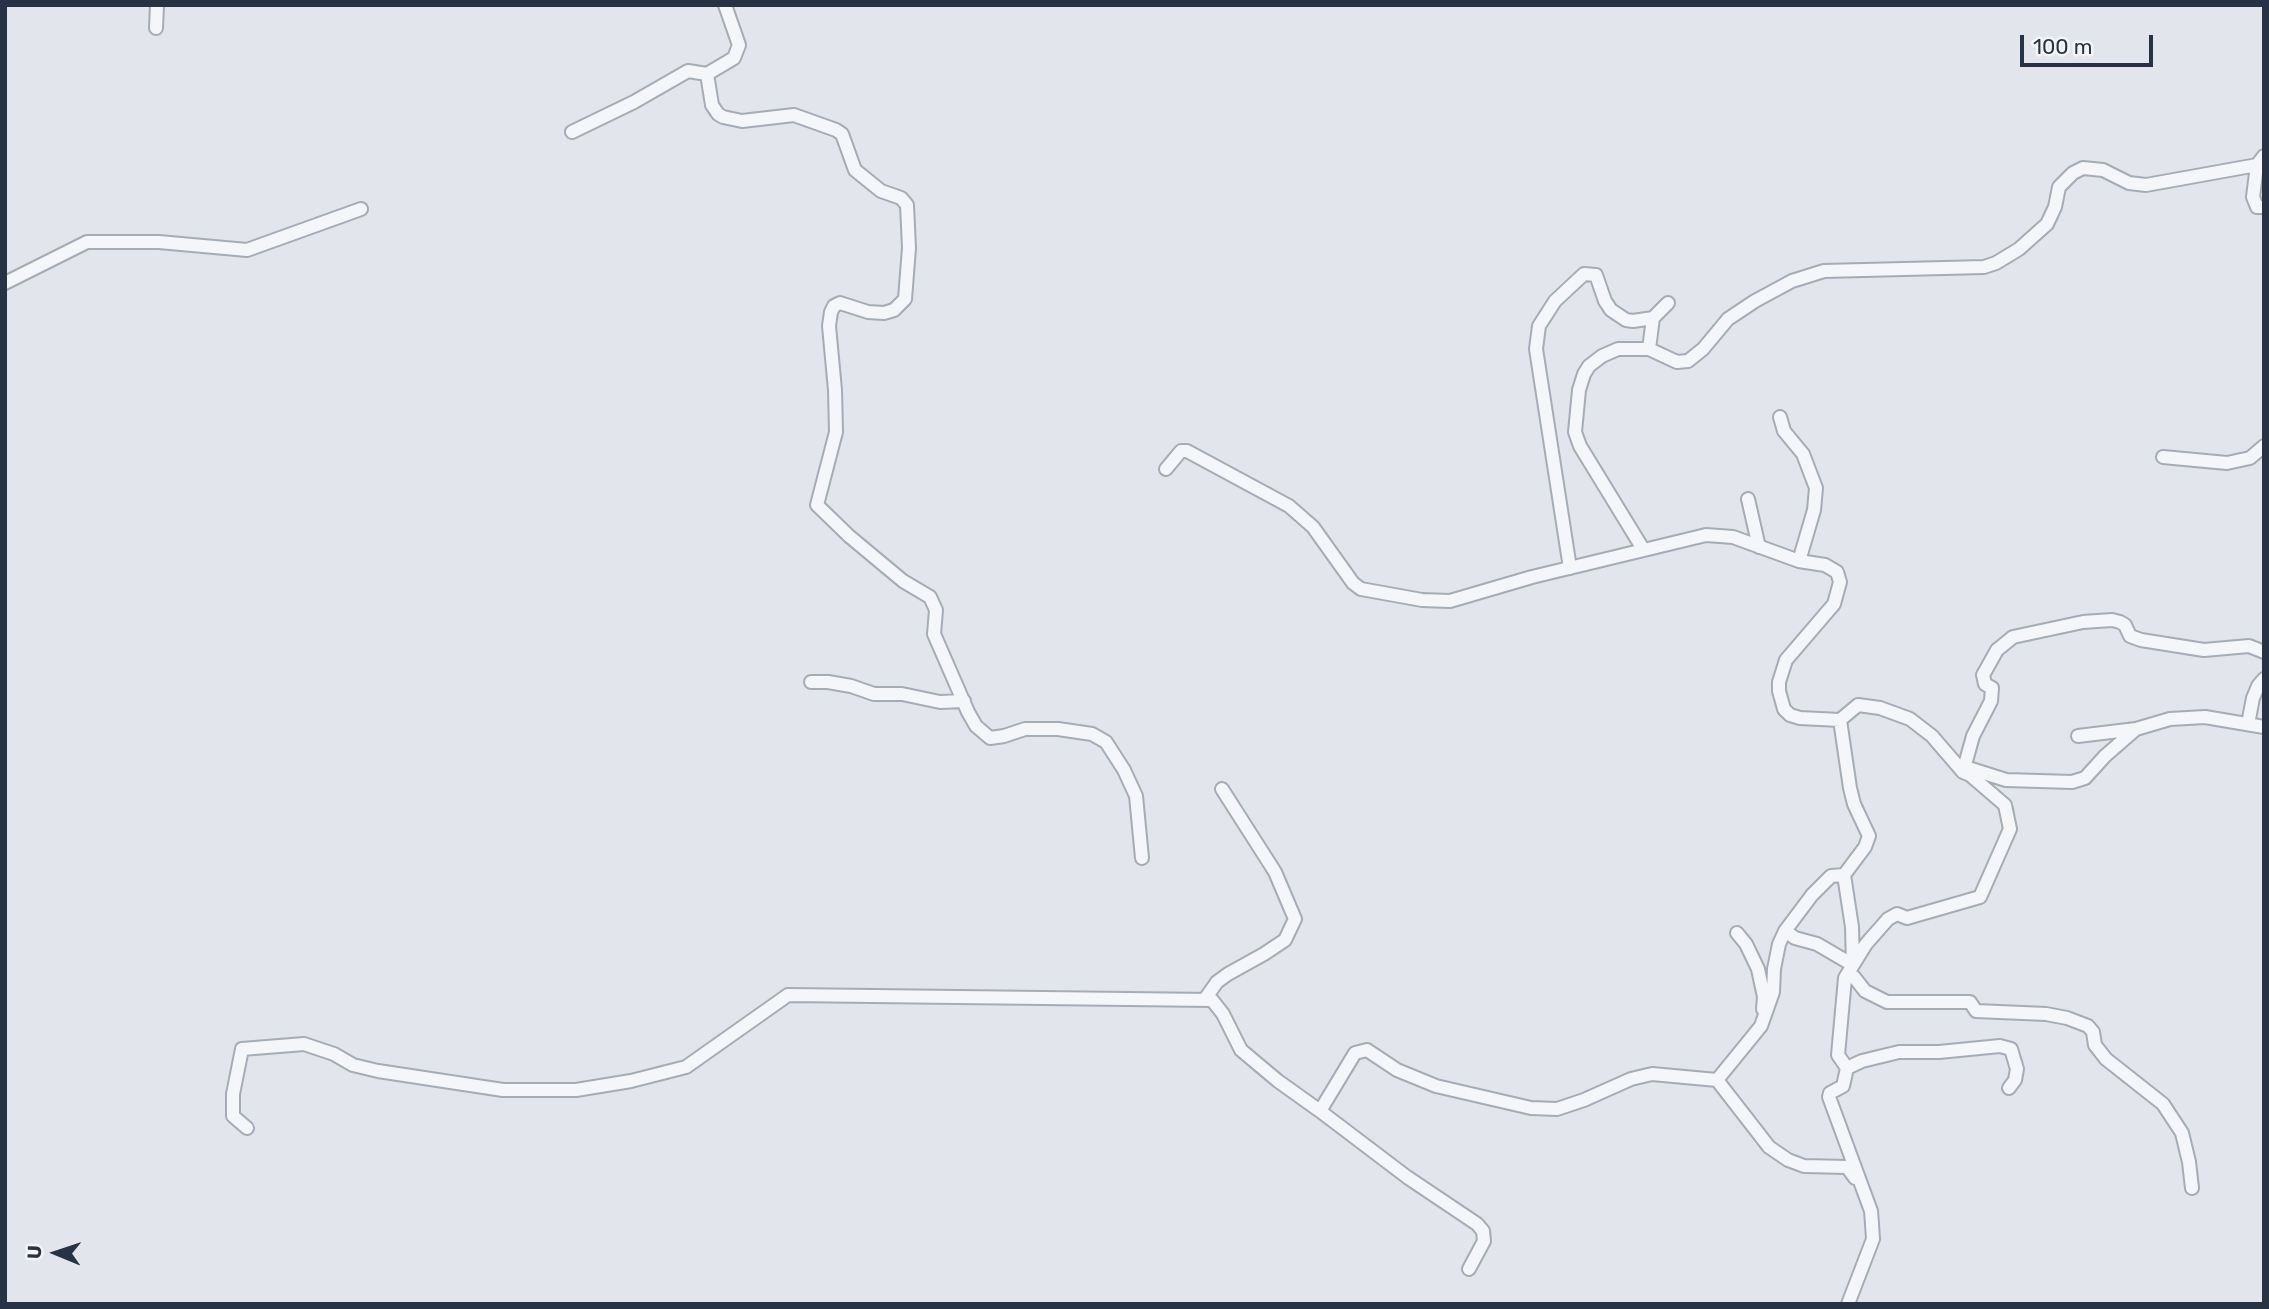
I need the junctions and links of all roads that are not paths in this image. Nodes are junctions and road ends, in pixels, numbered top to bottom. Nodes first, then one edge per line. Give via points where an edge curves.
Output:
1 (156, 5) edge
2 (725, 5) edge
3 (156, 28) dead end
4 (708, 74) junction
5 (572, 132) dead end
6 (2260, 161) edge
7 (2264, 206) edge
8 (361, 209) dead end
9 (5, 283) edge
10 (1668, 303) dead end
11 (1653, 318) junction
12 (1649, 349) junction
13 (1780, 417) dead end
14 (2264, 446) edge
15 (2163, 457) dead end
16 (1167, 469) dead end
17 (1748, 499) dead end
18 (1759, 547) junction
19 (1643, 549) junction
20 (1799, 561) junction
21 (1570, 568) junction
22 (2264, 652) edge
23 (2264, 679) edge
24 (811, 682) dead end
25 (964, 701) junction
26 (1840, 720) junction
27 (2248, 724) junction
28 (2264, 727) edge
29 (2136, 729) junction
30 (2078, 736) dead end
31 (1963, 769) junction
32 (1222, 789) dead end
33 (1142, 859) dead end
34 (1844, 875) junction
35 (1785, 931) junction
36 (1737, 933) dead end
37 (1853, 965) junction
38 (1845, 978) junction
39 (1205, 999) junction
40 (1761, 1026) junction
41 (1847, 1068) junction
42 (1717, 1080) junction
43 (2009, 1088) dead end
44 (1320, 1111) junction
45 (247, 1128) dead end
46 (2192, 1188) dead end
47 (1863, 1190) junction
48 (1469, 1269) dead end
49 (1848, 1304) edge

1 - 3 street
2 - 4 street via 739,45 734,58
4 - 5 street via 688,71
4 - 25 street via 712,105 718,114 742,121 794,115 836,130 842,134 855,170 907,205 905,299 884,313 840,303 831,312 836,432 817,505 909,586 930,597 936,610 934,634
6 - 7 street via 2253,197 2257,207
6 - 12 street via 2146,185 2083,168 2059,187 2047,224 2000,261 1984,267 1824,271 1792,281 1755,301 1728,319 1688,361 1677,362
8 - 9 street via 247,250 159,242 87,242
10 - 11 street
11 - 12 street
11 - 21 street via 1633,321 1618,316 1605,301 1596,275 1589,273 1555,301 1539,326 1536,349
12 - 19 street via 1618,349 1589,366 1579,390 1575,422 1580,446
13 - 20 street via 1784,431 1803,454 1816,488
14 - 15 street via 2250,458 2227,463
16 - 21 street via 1181,451 1187,451 1289,506 1313,527 1353,583 1372,593 1450,601
17 - 18 street
18 - 19 street via 1733,537 1706,535
18 - 20 street
19 - 21 street
20 - 26 street via 1825,565 1837,572 1840,582 1828,613 1786,660 1779,682 1781,701 1790,715 1800,719
22 - 31 street via 2242,646 2203,650 2141,640 2112,620 2013,637 1997,650 1983,675 1992,688 1992,701 1973,736
23 - 27 street via 2253,698
24 - 25 street via 851,686 874,694
25 - 33 street via 976,726 990,738 1025,729 1058,730 1092,734 1106,742 1136,796
26 - 31 street via 1858,705 1898,714 1921,727
26 - 34 street via 1854,804 1869,835
27 - 28 street
27 - 29 street via 2185,717
29 - 30 street
29 - 31 street via 2085,778 2072,782 2006,780
31 - 37 street via 2005,805 2010,819 2011,829 1984,891 1973,900 1888,919
32 - 39 street via 1275,872 1295,919 1285,940 1217,982
34 - 35 street via 1831,876
34 - 37 street
35 - 37 street
35 - 40 street
36 - 40 street via 1758,969 1764,997
37 - 38 street
38 - 41 street via 1838,1055
38 - 46 street via 1854,977 1865,991 1887,1002 1970,1002 1976,1011 2046,1014 2088,1027 2106,1059 2163,1104 2182,1133
39 - 44 street via 1212,1000 1223,1014 1241,1050
39 - 45 street via 788,995 686,1067 576,1090 503,1090 378,1071 303,1044 242,1049 233,1116
40 - 42 street
41 - 43 street via 1899,1052 2000,1046 2011,1049 2017,1069
41 - 47 street via 1843,1086 1830,1093 1829,1101
42 - 44 street via 1652,1074 1557,1109 1531,1108 1436,1086 1397,1070 1367,1050 1355,1053
42 - 47 street via 1769,1147 1804,1166 1847,1167
44 - 48 street via 1477,1224 1483,1241
47 - 49 street via 1871,1211 1873,1239

